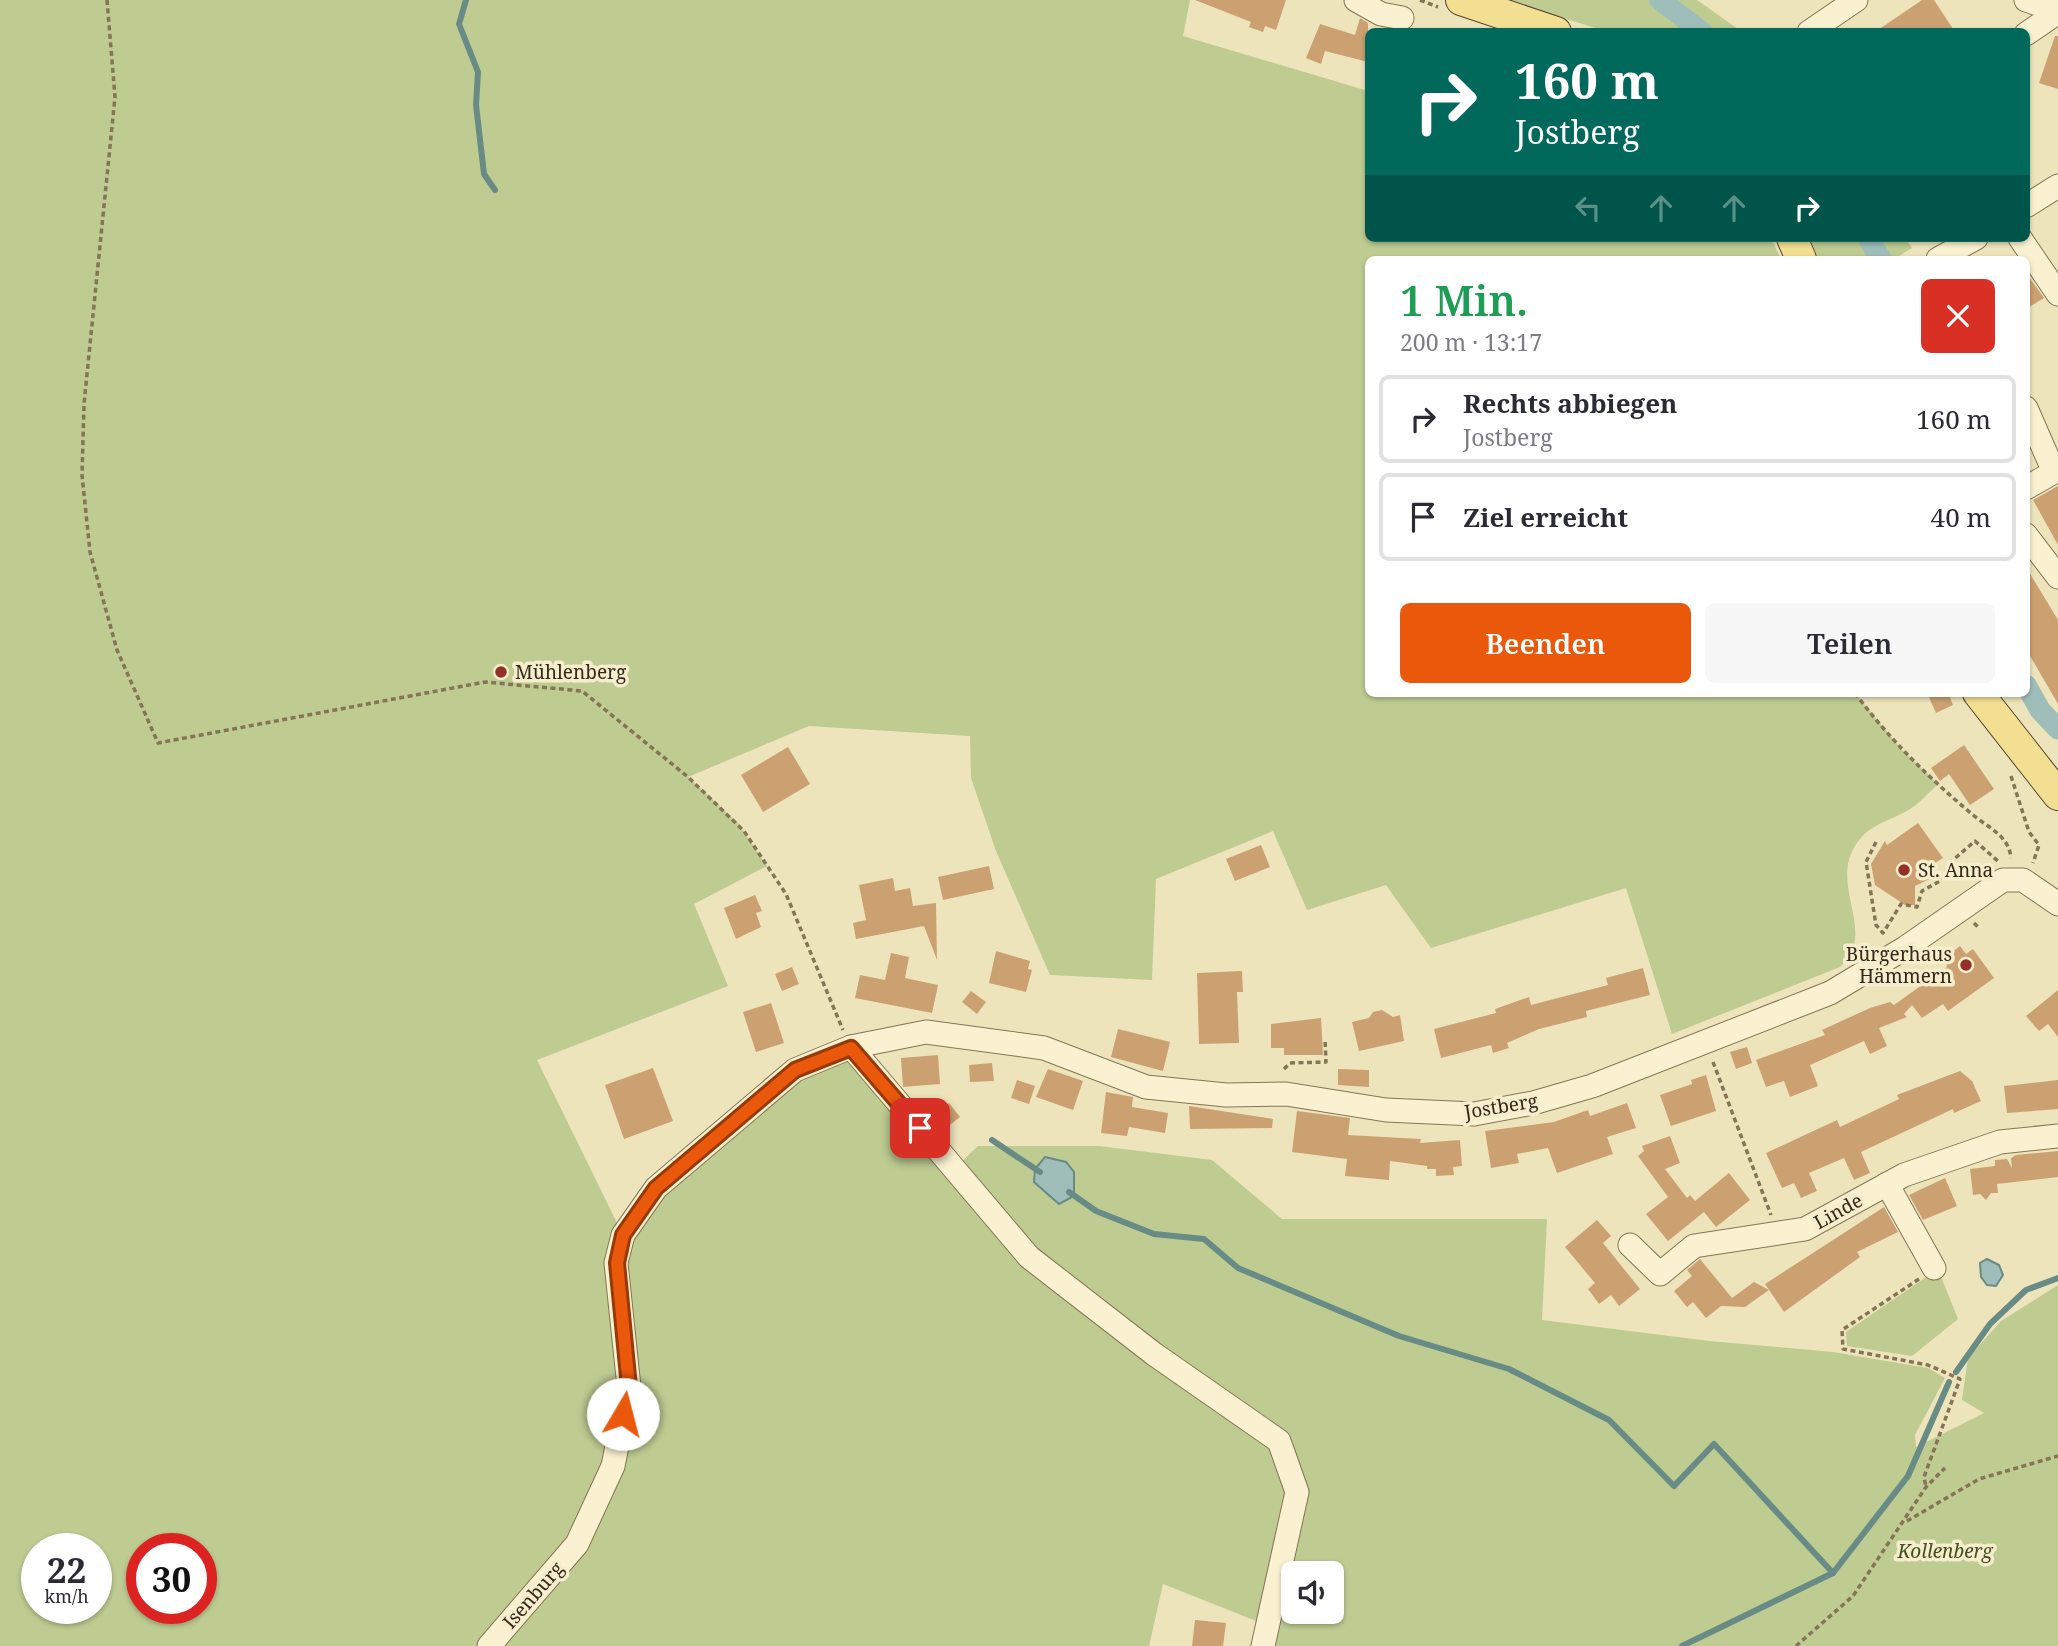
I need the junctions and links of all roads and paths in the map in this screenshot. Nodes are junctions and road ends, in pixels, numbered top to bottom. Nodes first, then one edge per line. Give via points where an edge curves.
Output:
1 (107, 0) edge
2 (1356, 0) edge
3 (1461, 0) edge
4 (1856, 0) edge
5 (2026, 0) edge
6 (2058, 12) edge
7 (1402, 18) dead end
8 (1544, 28) edge
9 (1816, 28) edge
10 (2030, 31) edge
11 (2058, 186) edge
12 (2030, 204) edge
13 (2023, 242) edge
14 (1967, 248) edge
15 (1946, 256) edge
16 (2058, 294) edge
17 (2030, 416) edge
18 (2056, 471) edge
19 (2030, 486) edge
20 (2030, 540) edge
21 (2058, 577) edge
22 (1858, 697) edge
23 (1981, 697) edge
24 (2010, 775) dead end
25 (2058, 795) edge
26 (1876, 842) dead end
27 (2036, 857) dead end
28 (2008, 879) junction
29 (2058, 904) edge
30 (1325, 1039) dead end
31 (1706, 1044) junction
32 (851, 1048) junction
33 (1284, 1069) dead end
34 (2058, 1136) edge
35 (1887, 1184) junction
36 (1770, 1207) dead end
37 (1630, 1245) dead end
38 (1934, 1268) joint
39 (2058, 1456) edge
40 (1945, 1468) dead end
41 (1926, 1487) junction
42 (1905, 1522) junction
43 (577, 1544) joint
44 (489, 1646) edge
45 (1263, 1646) edge
46 (1796, 1646) edge

1 - 32 path via 115,97 84,404 82,475 90,552 117,650 158,743 485,682 582,691 688,777 744,831 786,894
2 - 7 street via 1381,14
3 - 8 main road
4 - 9 street
5 - 6 street
6 - 10 street
11 - 12 street
13 - 16 street
14 - 15 street
17 - 18 street
18 - 19 street
20 - 21 street
22 - 28 path via 1902,750 1998,833 2010,848
23 - 25 main road
24 - 27 path via 2029,832 2039,845
26 - 28 path via 1866,862 1876,925 1883,933 1901,904 1917,907 1922,891 1940,881 1952,861 1975,841 1998,861
28 - 29 street via 2022,880
28 - 31 street, Jostberg via 1830,993
30 - 33 path via 1326,1062 1290,1063
31 - 32 street, Jostberg via 1592,1086 1474,1114 1386,1110 1286,1094 1226,1096 1146,1087 1044,1048 926,1032
31 - 36 path
32 - 43 street, Jostberg via 795,1070 656,1188 623,1235 617,1263 629,1387 613,1466
32 - 45 street via 1029,1257 1154,1354 1279,1441 1297,1492
34 - 35 street, Linde via 2000,1142
35 - 37 street, Linde via 1805,1229 1694,1246 1660,1274
35 - 38 street
38 - 41 path via 1842,1330 1843,1349 1928,1365 1960,1379 1924,1477
39 - 42 path via 1979,1479
40 - 41 path
41 - 42 path
42 - 46 path via 1853,1596
43 - 44 street, Isenburg

